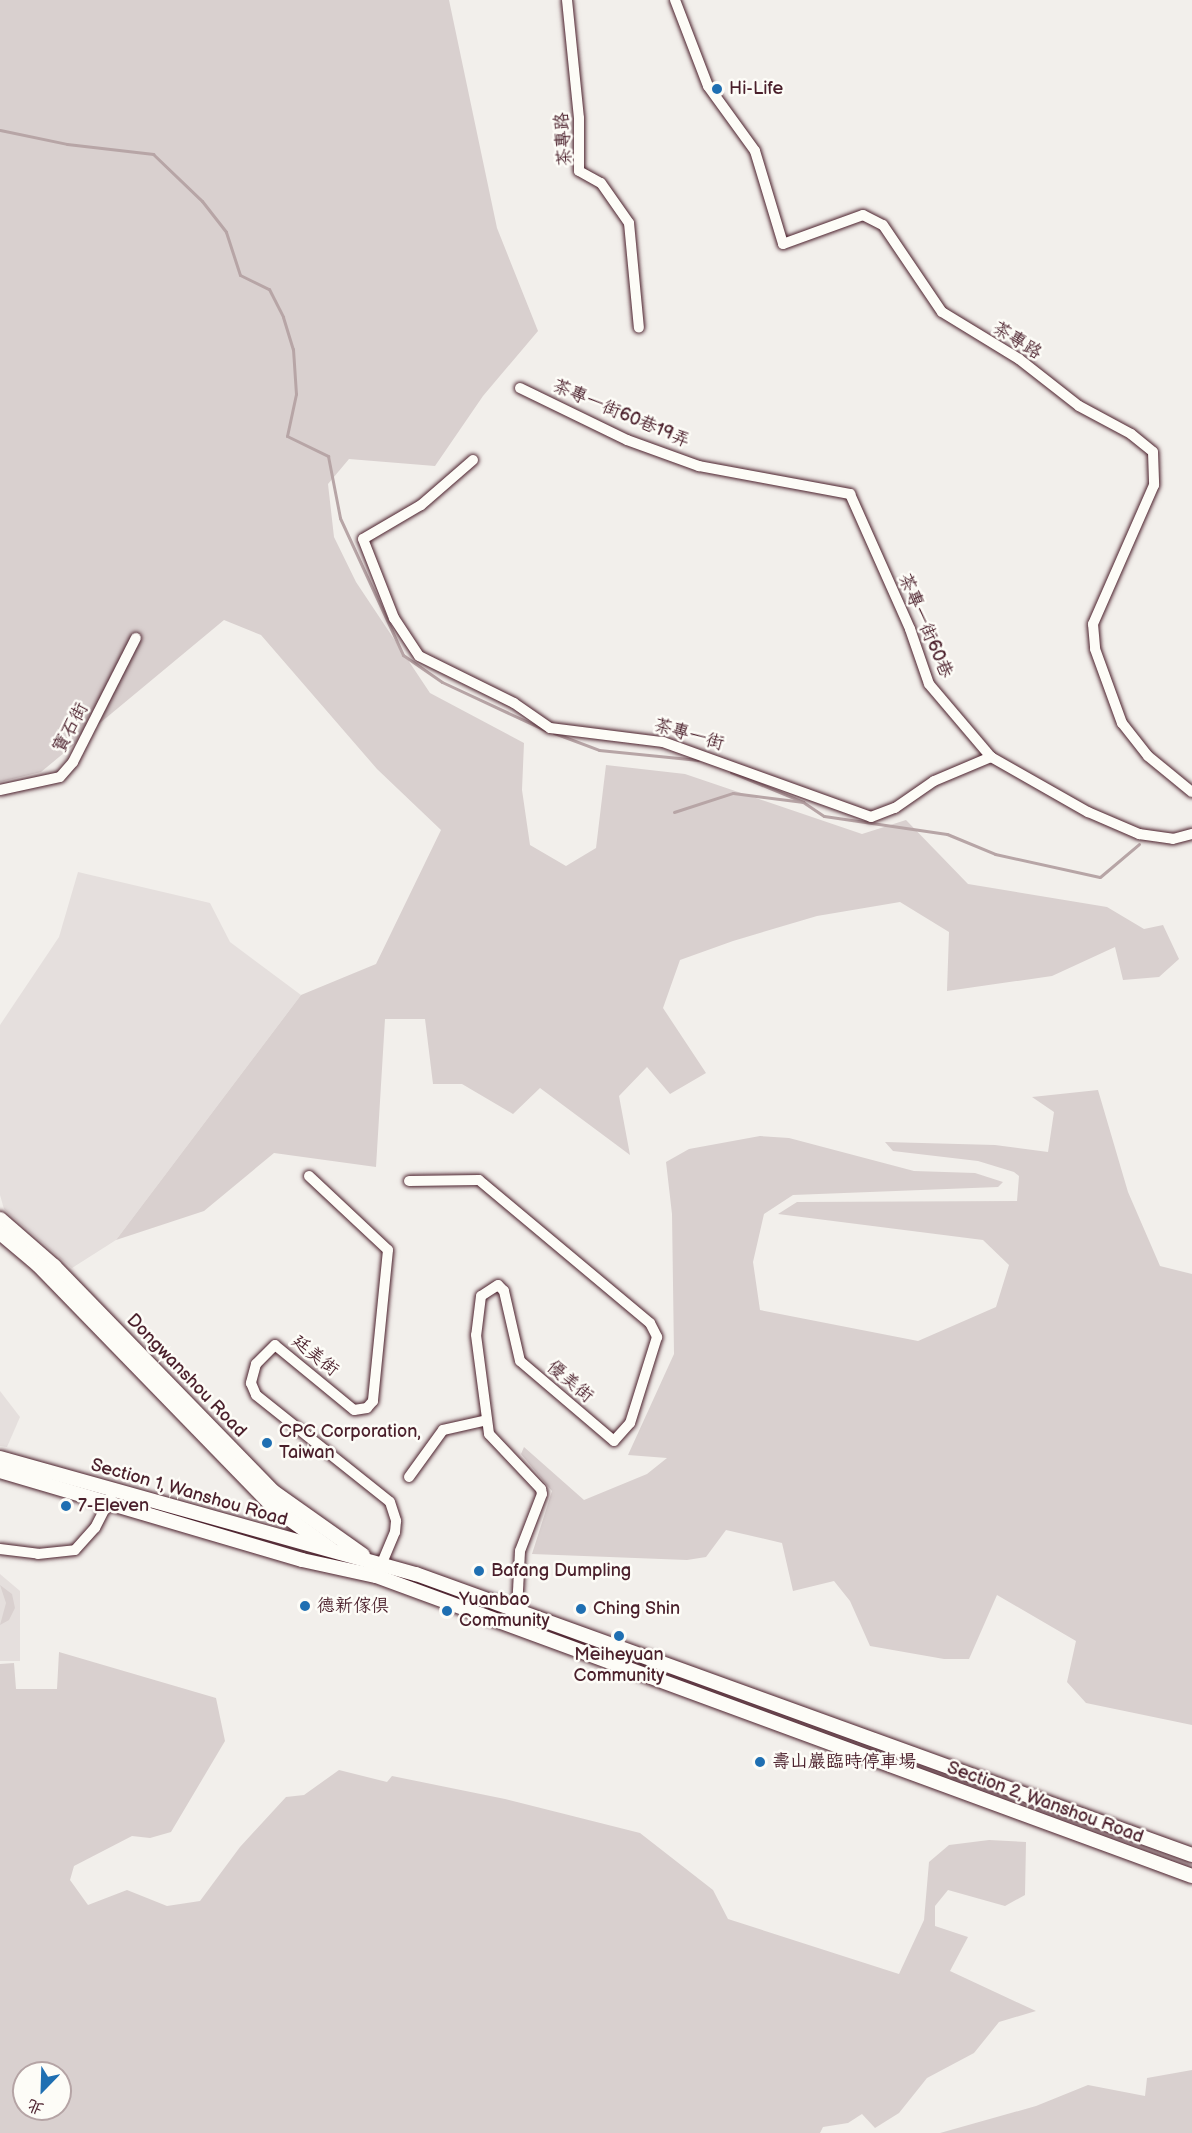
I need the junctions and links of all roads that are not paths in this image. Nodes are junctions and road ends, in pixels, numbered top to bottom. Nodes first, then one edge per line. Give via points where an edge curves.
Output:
1 (567, 0) edge
2 (675, 0) edge
3 (639, 328) dead end
4 (520, 388) dead end
5 (473, 460) dead end
6 (850, 494) joint
7 (135, 638) dead end
8 (991, 758) junction
9 (0, 790) edge
10 (1192, 792) edge
11 (1192, 834) edge
12 (309, 1176) dead end
13 (409, 1182) dead end
14 (0, 1219) edge
15 (0, 1233) edge
16 (487, 1420) junction
17 (0, 1458) edge
18 (0, 1471) edge
19 (408, 1477) dead end
20 (112, 1496) junction
21 (281, 1512) junction
22 (273, 1537) junction
23 (0, 1549) edge
24 (335, 1552) junction
25 (376, 1561) junction
26 (345, 1568) junction
27 (376, 1576) junction
28 (518, 1611) junction
29 (1192, 1855) edge
30 (1192, 1876) edge

1 - 3 street, 茶專路 via 579,118 579,171 601,183 628,223
2 - 10 street, 茶專路 via 708,86 754,151 783,244 862,215 883,225 942,312 1019,359 1079,406 1131,434 1153,452 1154,485 1093,624 1095,649 1122,723 1148,756
4 - 6 street, 茶專一街60巷19弄 via 627,440 699,465
5 - 8 street, 茶專一街 via 421,505 363,539 394,618 419,656 514,703 550,728 663,742 871,817 895,808 934,781
6 - 8 street, 茶專一街60巷 via 910,629 929,684
7 - 9 street, 寶石街 via 73,762 60,777
8 - 11 street via 1088,812 1139,834 1173,839
12 - 25 street, 廷美街 via 387,1246 373,1401 368,1408 354,1410 275,1345 256,1364 250,1383 256,1395 390,1502 395,1532
13 - 16 street, 優美街 via 479,1180 650,1323 657,1337 630,1423 614,1441 520,1361 508,1300 498,1285 488,1289 477,1309 476,1335
14 - 25 main road, Dongwanshou Road via 54,1266 274,1492
15 - 21 main road, Dongwanshou Road via 38,1266
16 - 19 street via 443,1430
16 - 28 street, 優美街 via 489,1434 541,1489 520,1551
17 - 20 main road, Section 1, Wanshou Road
18 - 20 main road, Section 1, Wanshou Road
20 - 22 main road, Section 1, Wanshou Road
20 - 23 street via 95,1528 75,1550 38,1554
20 - 26 main road, Section 1, Wanshou Road via 302,1560
21 - 22 main road
21 - 24 main road, Dongwanshou Road
22 - 24 main road, Section 1, Wanshou Road
24 - 25 main road, Section 1, Wanshou Road
24 - 26 main road, Dongwanshou Road
25 - 27 main road
25 - 28 main road, Section 2, Wanshou Road
26 - 27 main road, Section 2, Wanshou Road
27 - 30 main road, Section 2, Wanshou Road
28 - 29 main road, Section 2, Wanshou Road

